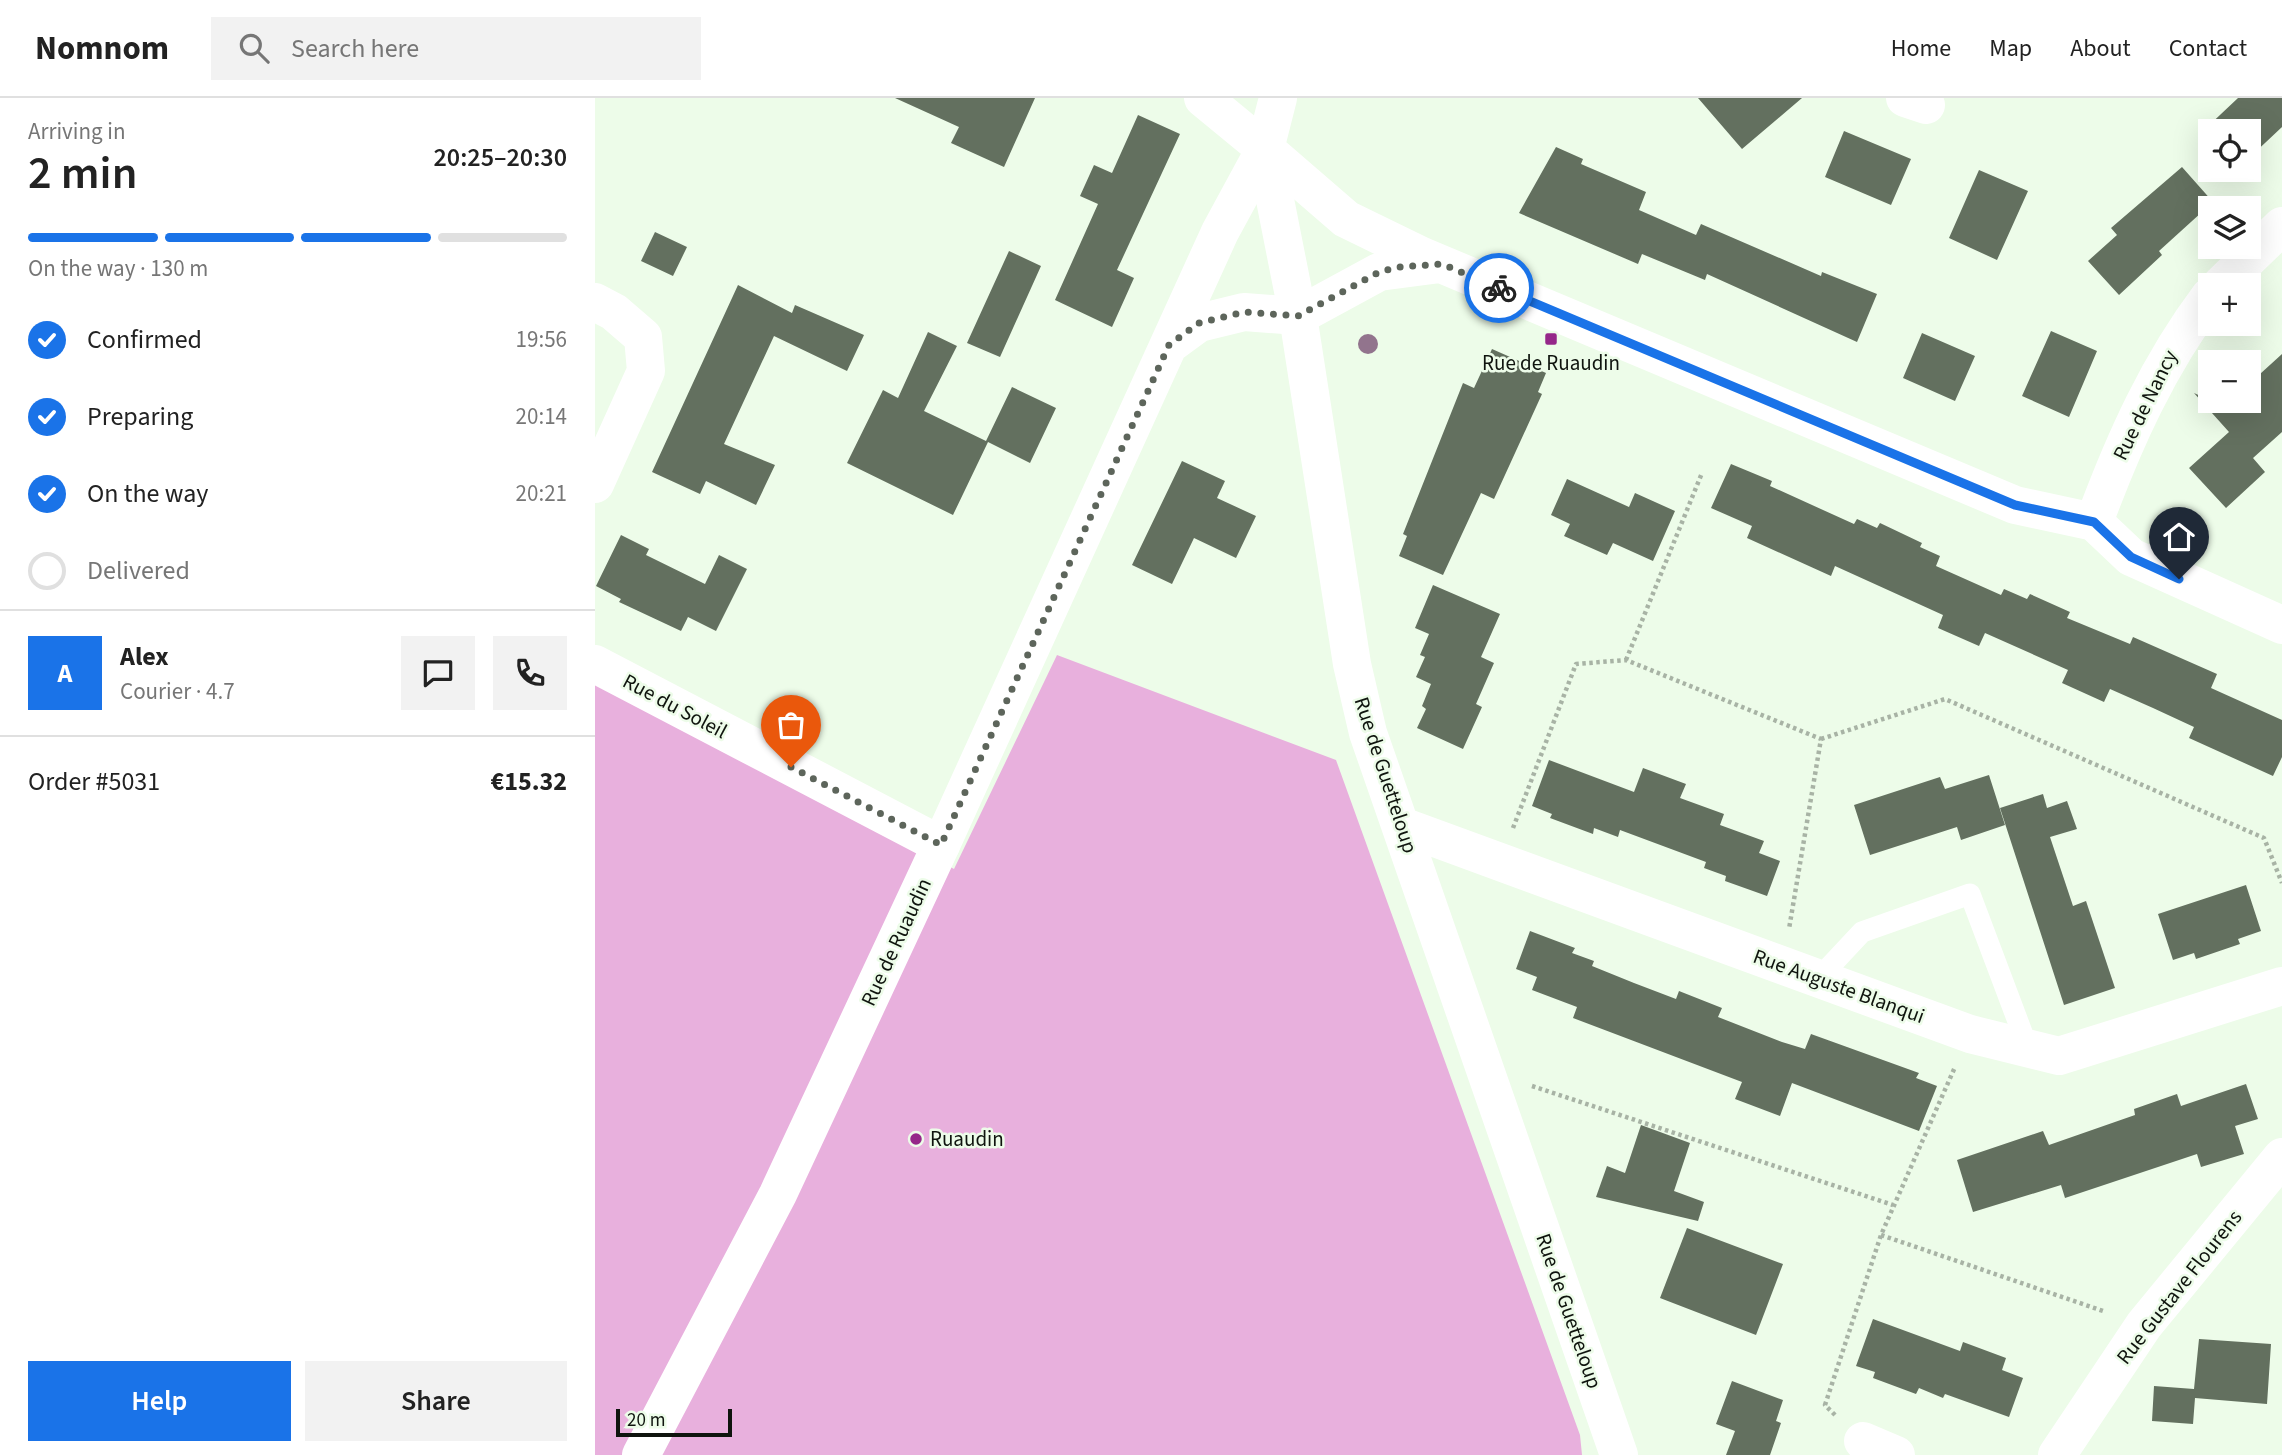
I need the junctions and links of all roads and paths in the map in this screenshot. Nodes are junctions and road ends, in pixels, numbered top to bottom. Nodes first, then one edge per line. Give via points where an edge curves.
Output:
1 (1203, 98) edge
2 (1278, 98) edge
3 (1265, 149) junction
4 (2282, 226) edge
5 (1442, 264) junction
6 (2233, 273) edge
7 (595, 302) edge
8 (2198, 312) edge
9 (1298, 316) junction
10 (1169, 345) junction
11 (1702, 473) dead end
12 (595, 484) edge
13 (2094, 522) junction
14 (2282, 625) edge
15 (1626, 660) junction
16 (595, 664) edge
17 (1821, 739) junction
18 (1402, 825) junction
19 (941, 845) junction
20 (1500, 862) junction
21 (2282, 883) edge
22 (1783, 965) junction
23 (1819, 978) junction
24 (2282, 986) edge
25 (1970, 1034) junction
26 (2028, 1048) junction
27 (1483, 1070) junction
28 (2282, 1157) edge
29 (1893, 1205) junction
30 (1881, 1235) junction
31 (2144, 1325) junction
32 (1879, 1448) edge
33 (641, 1455) edge
34 (1619, 1455) edge
35 (2057, 1455) edge

1 - 3 street
2 - 3 street, Rue de Ruaudin
3 - 5 street via 1346,219
3 - 9 street, Rue de Guetteloup
3 - 10 street, Rue de Ruaudin via 1225,220
4 - 6 street
5 - 9 street via 1379,272
5 - 13 street via 2015,505
7 - 12 street via 643,337 646,371
8 - 13 street, Rue de Nancy via 2176,342
9 - 10 street, Rue de Ruaudin via 1244,312 1199,323
9 - 18 street, Rue de Guetteloup via 1352,664 1368,733
10 - 19 street, Rue de Ruaudin
11 - 15 path
13 - 14 street via 2131,557
15 - 17 path
15 - 20 path via 1576,664
16 - 19 street, Rue du Soleil
17 - 21 path via 1945,699 2265,838
17 - 22 path
18 - 20 street, Rue Auguste Blanqui
18 - 27 street, Rue de Guetteloup
19 - 33 street, Rue de Ruaudin via 778,1194
20 - 22 street, Rue Auguste Blanqui
22 - 23 street, Rue Auguste Blanqui
23 - 25 street, Rue Auguste Blanqui
23 - 26 lane via 1862,932 1970,894
24 - 26 street, Rue Auguste Blanqui via 2059,1056
25 - 26 street, Rue Auguste Blanqui
25 - 29 path
27 - 29 path
27 - 34 street, Rue de Guetteloup
28 - 31 street, Rue Gustave Flourens
29 - 30 path
30 - 31 path
30 - 32 path via 1825,1405
31 - 35 street, Rue Gustave Flourens

